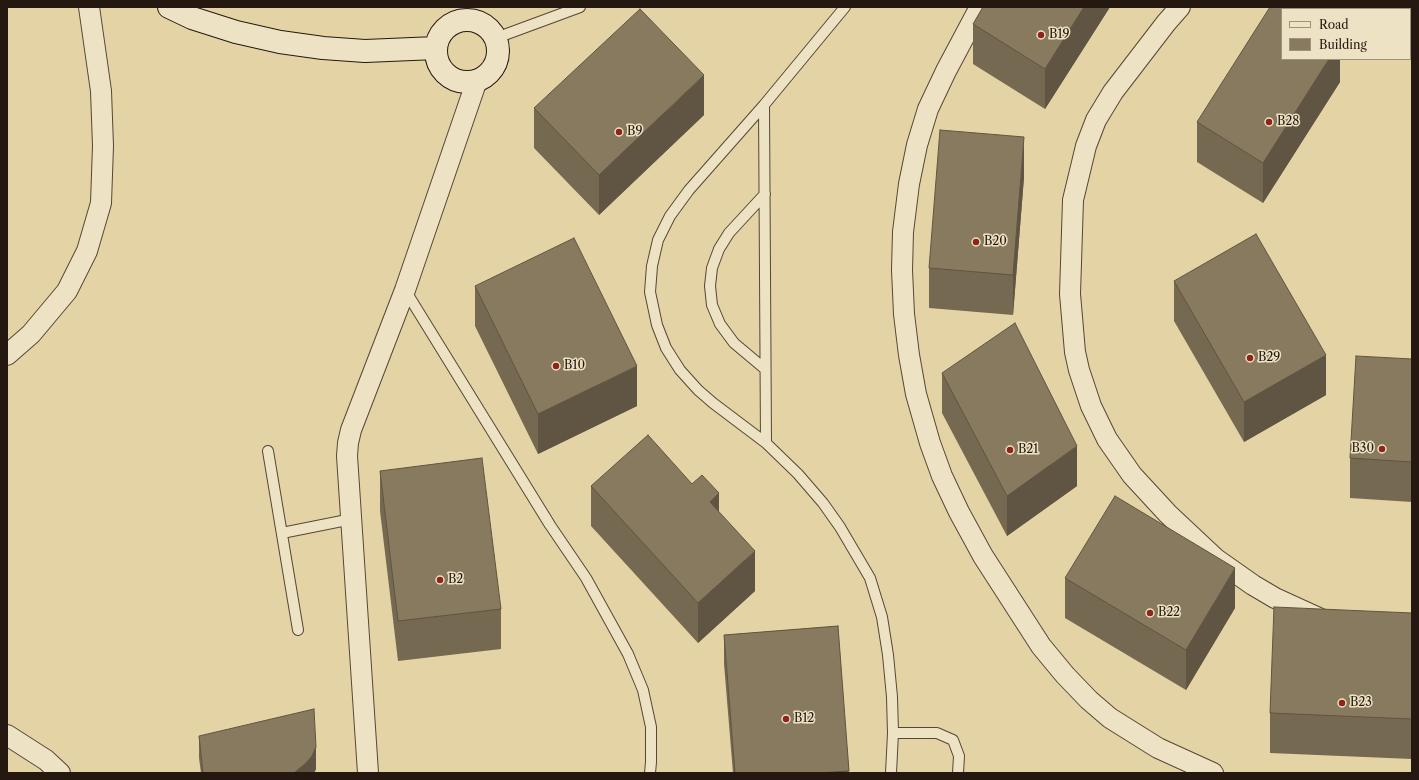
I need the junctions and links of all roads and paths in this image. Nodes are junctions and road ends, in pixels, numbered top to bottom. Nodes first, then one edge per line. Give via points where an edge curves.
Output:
1 (89, 7) edge
2 (169, 7) edge
3 (580, 7) edge
4 (845, 7) edge
5 (980, 7) edge
6 (1180, 7) edge
7 (496, 38) junction
8 (436, 48) junction
9 (477, 80) junction
10 (764, 105) junction
11 (765, 194) junction
12 (405, 290) junction
13 (7, 355) edge
14 (765, 369) junction
15 (766, 443) junction
16 (268, 451) dead end
17 (352, 518) junction
18 (282, 533) junction
19 (1337, 624) edge
20 (298, 630) dead end
21 (893, 733) junction
22 (7, 735) edge
23 (60, 773) edge
24 (368, 773) edge
25 (650, 773) edge
26 (891, 773) edge
27 (958, 773) edge
28 (1213, 773) edge

1 - 13 street via 101,91 101,203 87,251 66,291 31,334
2 - 8 street via 192,18 236,32 280,42 365,51
3 - 7 lane
4 - 10 lane
5 - 28 street via 928,109 909,184 903,232 902,278 909,356 916,394 930,443 959,512 983,556 1040,646 1089,700 1115,721 1158,748
6 - 19 street via 1113,92 1096,120 1086,146 1073,200 1070,294 1079,370 1091,406 1107,439 1132,474 1168,514 1216,560 1253,585 1299,610
7 - 8 street via 482,23 461,20 444,30 438,38
7 - 9 street via 498,58 486,76
8 - 9 street via 441,68 448,75 467,82
9 - 12 street
10 - 11 lane
10 - 15 lane via 689,190 670,216 656,247 650,292 657,325 666,348 680,370 713,403
11 - 14 lane
11 - 14 lane via 729,233 718,249 710,286 715,315 723,328 734,343
12 - 17 street via 351,430 347,456
12 - 25 lane via 550,525 586,578 628,654 643,690 651,727
14 - 15 lane
15 - 21 lane via 823,503 870,578 882,617 887,647
16 - 18 lane
17 - 18 lane
17 - 24 street
18 - 20 lane
21 - 26 lane
21 - 27 lane via 937,733 952,740 959,756
22 - 23 street via 46,760

